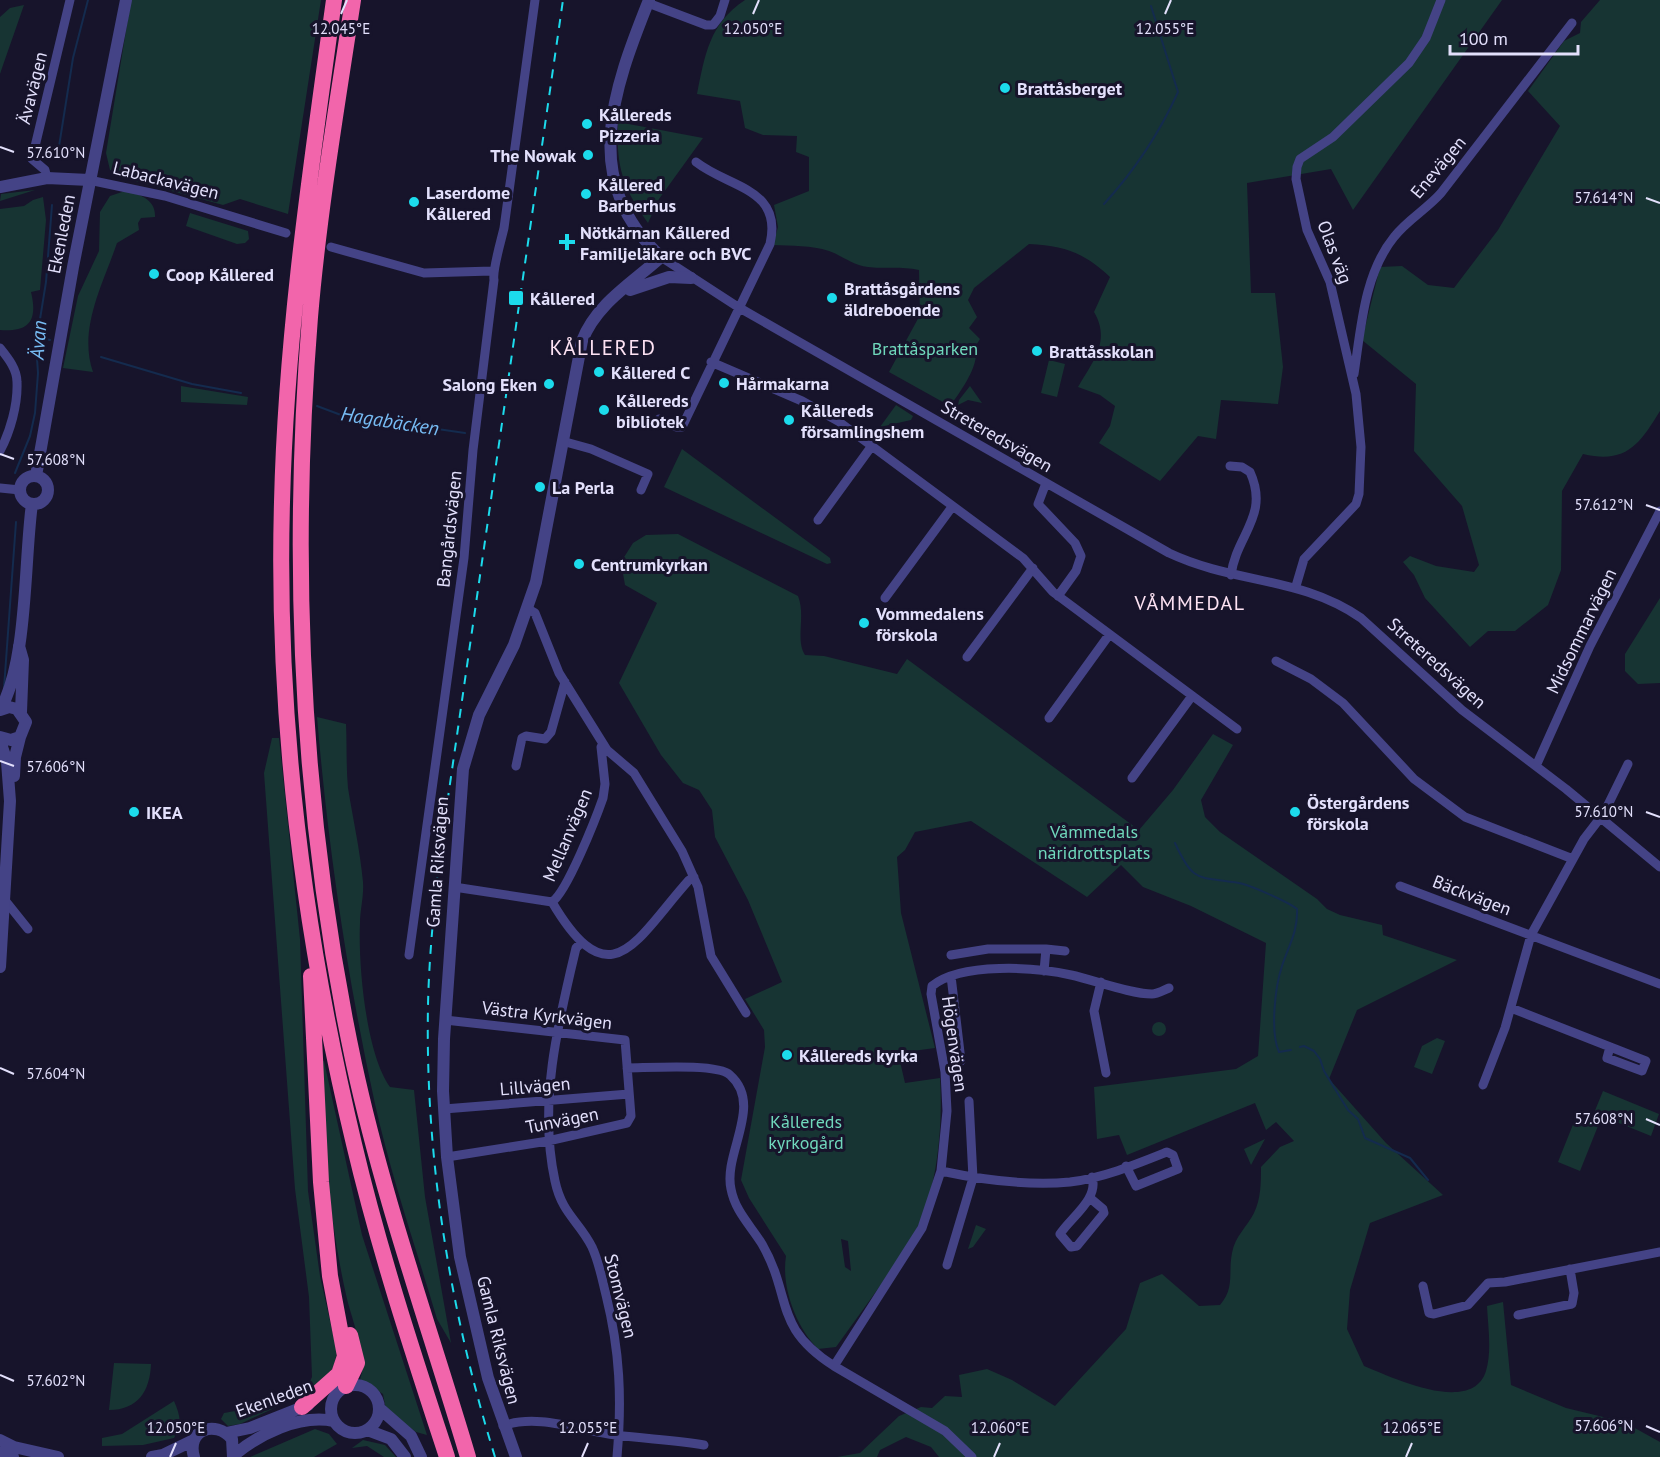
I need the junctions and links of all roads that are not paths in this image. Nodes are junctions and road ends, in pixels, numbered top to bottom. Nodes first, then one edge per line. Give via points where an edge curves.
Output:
1 (70, 0) edge
2 (126, 0) edge
3 (334, 0) edge
4 (352, 0) edge
5 (535, 0) edge
6 (724, 0) edge
7 (1442, 0) edge
8 (649, 2) edge
9 (1572, 23) dead end
10 (696, 162) dead end
11 (47, 178) junction
12 (89, 180) junction
13 (0, 188) edge
14 (286, 233) dead end
15 (331, 247) dead end
16 (661, 257) junction
17 (492, 271) junction
18 (691, 278) junction
19 (620, 293) junction
20 (738, 307) junction
21 (0, 348) edge
22 (711, 362) junction
23 (1353, 378) junction
24 (658, 419) dead end
25 (562, 441) junction
26 (871, 447) junction
27 (0, 451) edge
28 (1230, 466) dead end
29 (36, 476) junction
30 (1046, 483) junction
31 (0, 488) edge
32 (20, 490) junction
33 (641, 490) dead end
34 (32, 504) junction
35 (952, 507) junction
36 (1660, 512) edge
37 (818, 520) dead end
38 (1033, 568) junction
39 (1231, 575) junction
40 (1296, 586) junction
41 (1058, 596) junction
42 (885, 598) dead end
43 (528, 609) junction
44 (1109, 635) junction
45 (19, 645) junction
46 (967, 657) dead end
47 (1276, 661) dead end
48 (565, 682) junction
49 (1192, 696) junction
50 (0, 710) edge
51 (21, 712) junction
52 (1049, 718) dead end
53 (1238, 729) dead end
54 (20, 736) junction
55 (0, 739) edge
56 (603, 744) junction
57 (1628, 764) dead end
58 (516, 766) dead end
59 (1536, 766) junction
60 (1132, 778) dead end
61 (10, 801) junction
62 (1600, 819) junction
63 (1573, 859) junction
64 (1660, 867) edge
65 (694, 877) junction
66 (1400, 886) dead end
67 (454, 887) junction
68 (307, 897) junction
69 (4, 899) junction
70 (552, 902) junction
71 (1, 915) edge
72 (28, 929) dead end
73 (1532, 935) junction
74 (581, 943) junction
75 (1046, 949) junction
76 (1065, 951) dead end
77 (951, 955) dead end
78 (410, 956) dead end
79 (0, 967) edge
80 (1044, 971) junction
81 (951, 976) junction
82 (1101, 982) junction
83 (1660, 984) edge
84 (1169, 988) dead end
85 (1511, 1008) junction
86 (746, 1013) dead end
87 (445, 1020) junction
88 (557, 1032) junction
89 (1610, 1047) dead end
90 (961, 1061) dead end
91 (627, 1068) junction
92 (1107, 1073) dead end
93 (1483, 1085) dead end
94 (629, 1094) junction
95 (969, 1101) dead end
96 (549, 1102) junction
97 (444, 1109) junction
98 (548, 1141) junction
99 (447, 1156) junction
100 (1126, 1166) junction
101 (941, 1171) junction
102 (1092, 1177) junction
103 (973, 1178) junction
104 (1090, 1198) junction
105 (327, 1234) junction
106 (1660, 1252) edge
107 (947, 1265) dead end
108 (1570, 1269) junction
109 (1424, 1286) dead end
110 (1518, 1315) dead end
111 (834, 1366) junction
112 (340, 1391) junction
113 (302, 1407) junction
114 (379, 1408) junction
115 (334, 1421) junction
116 (502, 1426) junction
117 (366, 1430) junction
118 (226, 1433) junction
119 (619, 1436) junction
120 (0, 1440) edge
121 (194, 1440) junction
122 (704, 1445) dead end
123 (0, 1453) edge
124 (467, 1454) edge
125 (233, 1456) edge
126 (13, 1457) edge
127 (58, 1457) edge
128 (152, 1457) edge
129 (194, 1457) edge
130 (405, 1457) edge
131 (421, 1457) edge
132 (447, 1457) edge
133 (516, 1457) edge
134 (616, 1457) edge
135 (972, 1457) edge

1 - 11 street, Ävavägen via 32,159 45,170
2 - 12 street, Ekenleden
3 - 68 highway via 292,314 282,506 285,685
4 - 124 highway via 316,252 303,427 302,599 311,767 324,896 354,1064 392,1218
5 - 17 street, Bangårdsvägen via 504,228
6 - 8 street via 720,16 712,25
7 - 23 street, Olas väg via 1426,38 1409,63 1333,137 1300,159 1297,167 1307,230 1330,282
8 - 16 street via 615,101 610,167 626,213
9 - 23 street, Enevägen via 1441,193 1385,248 1371,282
10 - 20 street via 758,196 772,216 770,244
11 - 12 street, Labackavägen
11 - 13 street, Labackavägen
12 - 14 street, Labackavägen via 165,196
12 - 29 street, Ekenleden
15 - 17 street via 424,273
16 - 18 street, Streteredsvägen
16 - 19 street, Gamla Riksvägen
17 - 78 street, Bangårdsvägen via 464,558
18 - 19 street, Gamla Riksvägen via 669,277
18 - 20 street, Streteredsvägen
19 - 25 street, Gamla Riksvägen via 603,307 584,335
20 - 22 street
20 - 30 street, Streteredsvägen
21 - 27 street via 17,381 11,426
22 - 24 street via 682,427
22 - 26 street via 823,412
23 - 40 street, Olas väg via 1361,447 1359,494 1352,511 1302,562
25 - 33 street via 648,474
25 - 43 street, Gamla Riksvägen
26 - 35 street
26 - 37 street
28 - 39 street via 1250,472 1257,501 1254,520 1233,562
29 - 32 street via 25,479
29 - 34 street, Ekenleden via 46,482 48,492 44,500
30 - 39 street, Streteredsvägen via 1169,553
30 - 41 street via 1038,504 1075,543 1081,556 1076,571
31 - 32 street
32 - 34 street
34 - 45 street
35 - 38 street
35 - 42 street
36 - 59 street, Midsommarvägen via 1590,646
38 - 41 street
38 - 46 street
39 - 40 street, Streteredsvägen
40 - 59 street, Streteredsvägen via 1361,618 1462,710
41 - 44 street
43 - 48 street via 535,613
43 - 67 street, Gamla Riksvägen via 467,749 460,788
44 - 49 street
44 - 52 street
45 - 50 street via 11,687
45 - 51 street via 23,660
47 - 63 street via 1311,679 1343,703 1414,779 1460,814
48 - 56 street
48 - 58 street via 551,732 545,739 522,738
49 - 53 street
49 - 60 street
50 - 51 street via 13,707
51 - 54 street via 26,727
54 - 55 street
54 - 61 street
55 - 61 street via 7,762
56 - 65 street via 634,773
56 - 70 street, Mellanvägen via 603,798
57 - 62 street
59 - 62 street, Streteredsvägen
61 - 69 street
62 - 63 street
62 - 64 street, Streteredsvägen
63 - 73 street
65 - 74 street via 639,936 616,954 597,954
65 - 86 street via 711,956
66 - 73 street, Bäckvägen
67 - 70 street
67 - 87 street, Gamla Riksvägen
68 - 105 highway
68 - 132 highway via 354,1144 395,1297
69 - 71 street
69 - 72 street
70 - 74 street
71 - 79 street
73 - 83 street, Bäckvägen
73 - 85 street
74 - 88 street, Stomvägen via 576,948
75 - 76 street
75 - 77 street via 988,949
75 - 80 street
80 - 81 street, Högenvägen via 1010,969
80 - 82 street, Högenvägen
81 - 90 street
81 - 101 street, Högenvägen via 932,986 931,994 945,1072 947,1111
82 - 84 street, Högenvägen via 1154,994
82 - 92 street via 1094,1011
85 - 89 street
85 - 93 street
87 - 88 street, Västra Kyrkvägen
87 - 97 street, Gamla Riksvägen
88 - 91 street, Västra Kyrkvägen via 625,1040
88 - 96 street, Stomvägen
91 - 94 street, Tunvägen
91 - 111 street via 718,1069 733,1078 744,1103 730,1171 735,1203 763,1246 796,1334
94 - 96 street, Lillvägen
94 - 98 street, Tunvägen via 631,1116 627,1123
95 - 103 street
96 - 97 street, Lillvägen
96 - 98 street, Stomvägen
97 - 99 street, Gamla Riksvägen
98 - 99 street, Tunvägen
98 - 119 street, Stomvägen via 561,1204 592,1247 608,1305 620,1360
99 - 116 street, Gamla Riksvägen via 465,1286
100 - 100 street via 1170,1152 1178,1169 1136,1186
100 - 102 street
101 - 103 street
101 - 111 street, Högenvägen via 922,1228
102 - 103 street via 1028,1183
102 - 104 street via 1094,1190
103 - 107 street
104 - 104 street via 1060,1234 1071,1247 1077,1246 1104,1213
105 - 112 highway via 357,1363
105 - 113 highway via 330,1276 345,1356 339,1374
106 - 108 street
108 - 109 street via 1488,1282 1468,1305 1434,1314 1429,1313
108 - 110 street via 1572,1304
111 - 135 street via 945,1431
112 - 113 street, Ekenleden
112 - 114 street via 366,1388
112 - 115 street, Ekenleden via 331,1406
113 - 118 street, Ekenleden via 250,1428
114 - 117 street via 376,1420
114 - 131 street via 411,1436
115 - 117 street, Ekenleden via 351,1432
115 - 125 street, Ekenleden via 298,1422 257,1439
116 - 119 street via 521,1420 536,1421
116 - 133 street, Gamla Riksvägen
117 - 130 street, Ekenleden via 391,1439
118 - 121 street, Ekenleden via 208,1428
118 - 125 street via 233,1442
119 - 122 street
119 - 134 street, Stomvägen
120 - 127 street
121 - 128 street
121 - 129 street
123 - 126 street

